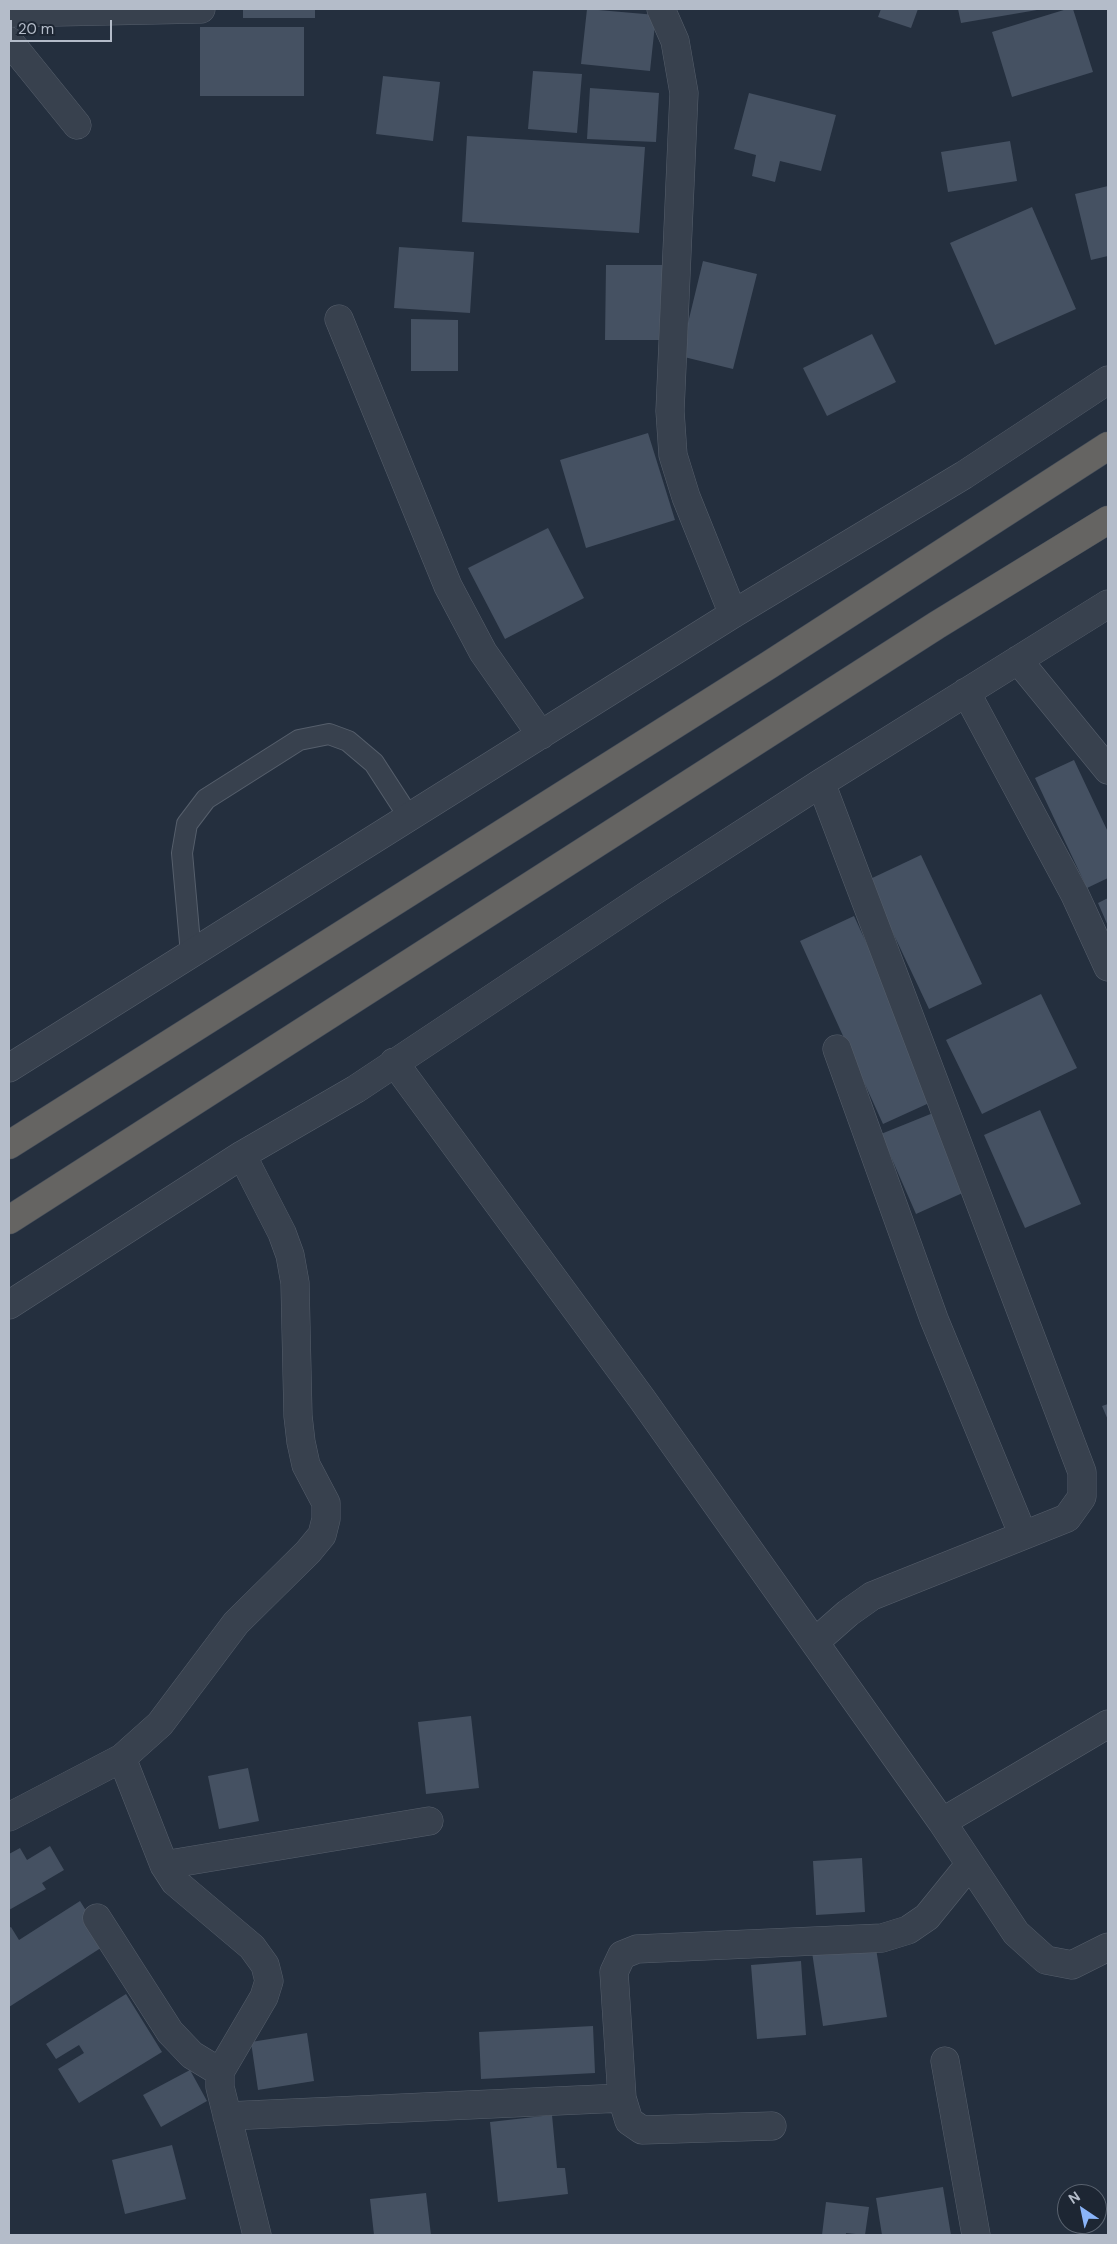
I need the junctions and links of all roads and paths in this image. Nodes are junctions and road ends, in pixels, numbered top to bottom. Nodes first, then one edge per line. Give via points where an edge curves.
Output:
1 (201, 9) edge
2 (661, 9) edge
3 (9, 13) edge
4 (9, 41) edge
5 (77, 124) dead end
6 (338, 319) dead end
7 (1108, 380) edge
8 (1108, 446) edge
9 (1108, 520) edge
10 (1108, 604) edge
11 (733, 614) junction
12 (1018, 660) junction
13 (966, 692) junction
14 (541, 735) junction
15 (1108, 770) edge
16 (821, 783) junction
17 (409, 817) junction
18 (191, 954) junction
19 (1108, 967) edge
20 (837, 1049) dead end
21 (394, 1062) junction
22 (9, 1068) edge
23 (9, 1145) edge
24 (242, 1155) junction
25 (9, 1220) edge
26 (9, 1305) edge
27 (1023, 1536) junction
28 (815, 1642) junction
29 (1108, 1724) edge
30 (122, 1758) junction
31 (9, 1817) edge
32 (429, 1821) dead end
33 (942, 1822) junction
34 (970, 1864) junction
35 (164, 1865) junction
36 (97, 1918) dead end
37 (1108, 1947) edge
38 (945, 2060) dead end
39 (220, 2072) junction
40 (622, 2098) junction
41 (228, 2116) junction
42 (772, 2126) dead end
43 (257, 2235) edge
44 (976, 2235) edge

1 - 3 street
2 - 11 street via 675,41 684,92 670,411 673,455 686,497
4 - 5 street
6 - 14 street via 448,586 484,652
7 - 11 street via 964,475
8 - 23 highway via 752,676
9 - 25 highway via 937,625
10 - 12 street
11 - 14 street
12 - 13 street
12 - 15 street
13 - 16 street
13 - 19 street via 1075,895
14 - 17 street
16 - 21 street
16 - 27 street via 1082,1472 1082,1498 1067,1518
17 - 18 street
17 - 18 lane via 374,764 348,741 328,734 299,740 206,799 187,824 182,853
18 - 22 street
20 - 27 street via 934,1319
21 - 24 street via 356,1089
21 - 28 street via 642,1399
24 - 26 street
24 - 30 street via 290,1255 295,1283 301,1442 306,1464 326,1503 326,1519 322,1535 308,1552 236,1623 160,1724
27 - 28 street via 872,1596 848,1612
28 - 33 street
29 - 33 street
30 - 31 street
30 - 35 street
32 - 35 street
33 - 34 street
34 - 37 street via 1016,1932 1046,1960 1072,1965
34 - 40 street via 927,1917 908,1930 882,1938 637,1949 622,1955 614,1972
35 - 39 street via 175,1882 252,1947 264,1965 269,1981 264,1997
36 - 39 street via 170,2032 192,2055
38 - 44 street
39 - 41 street via 220,2087
40 - 41 street
40 - 42 street via 629,2121 642,2130
41 - 43 street

